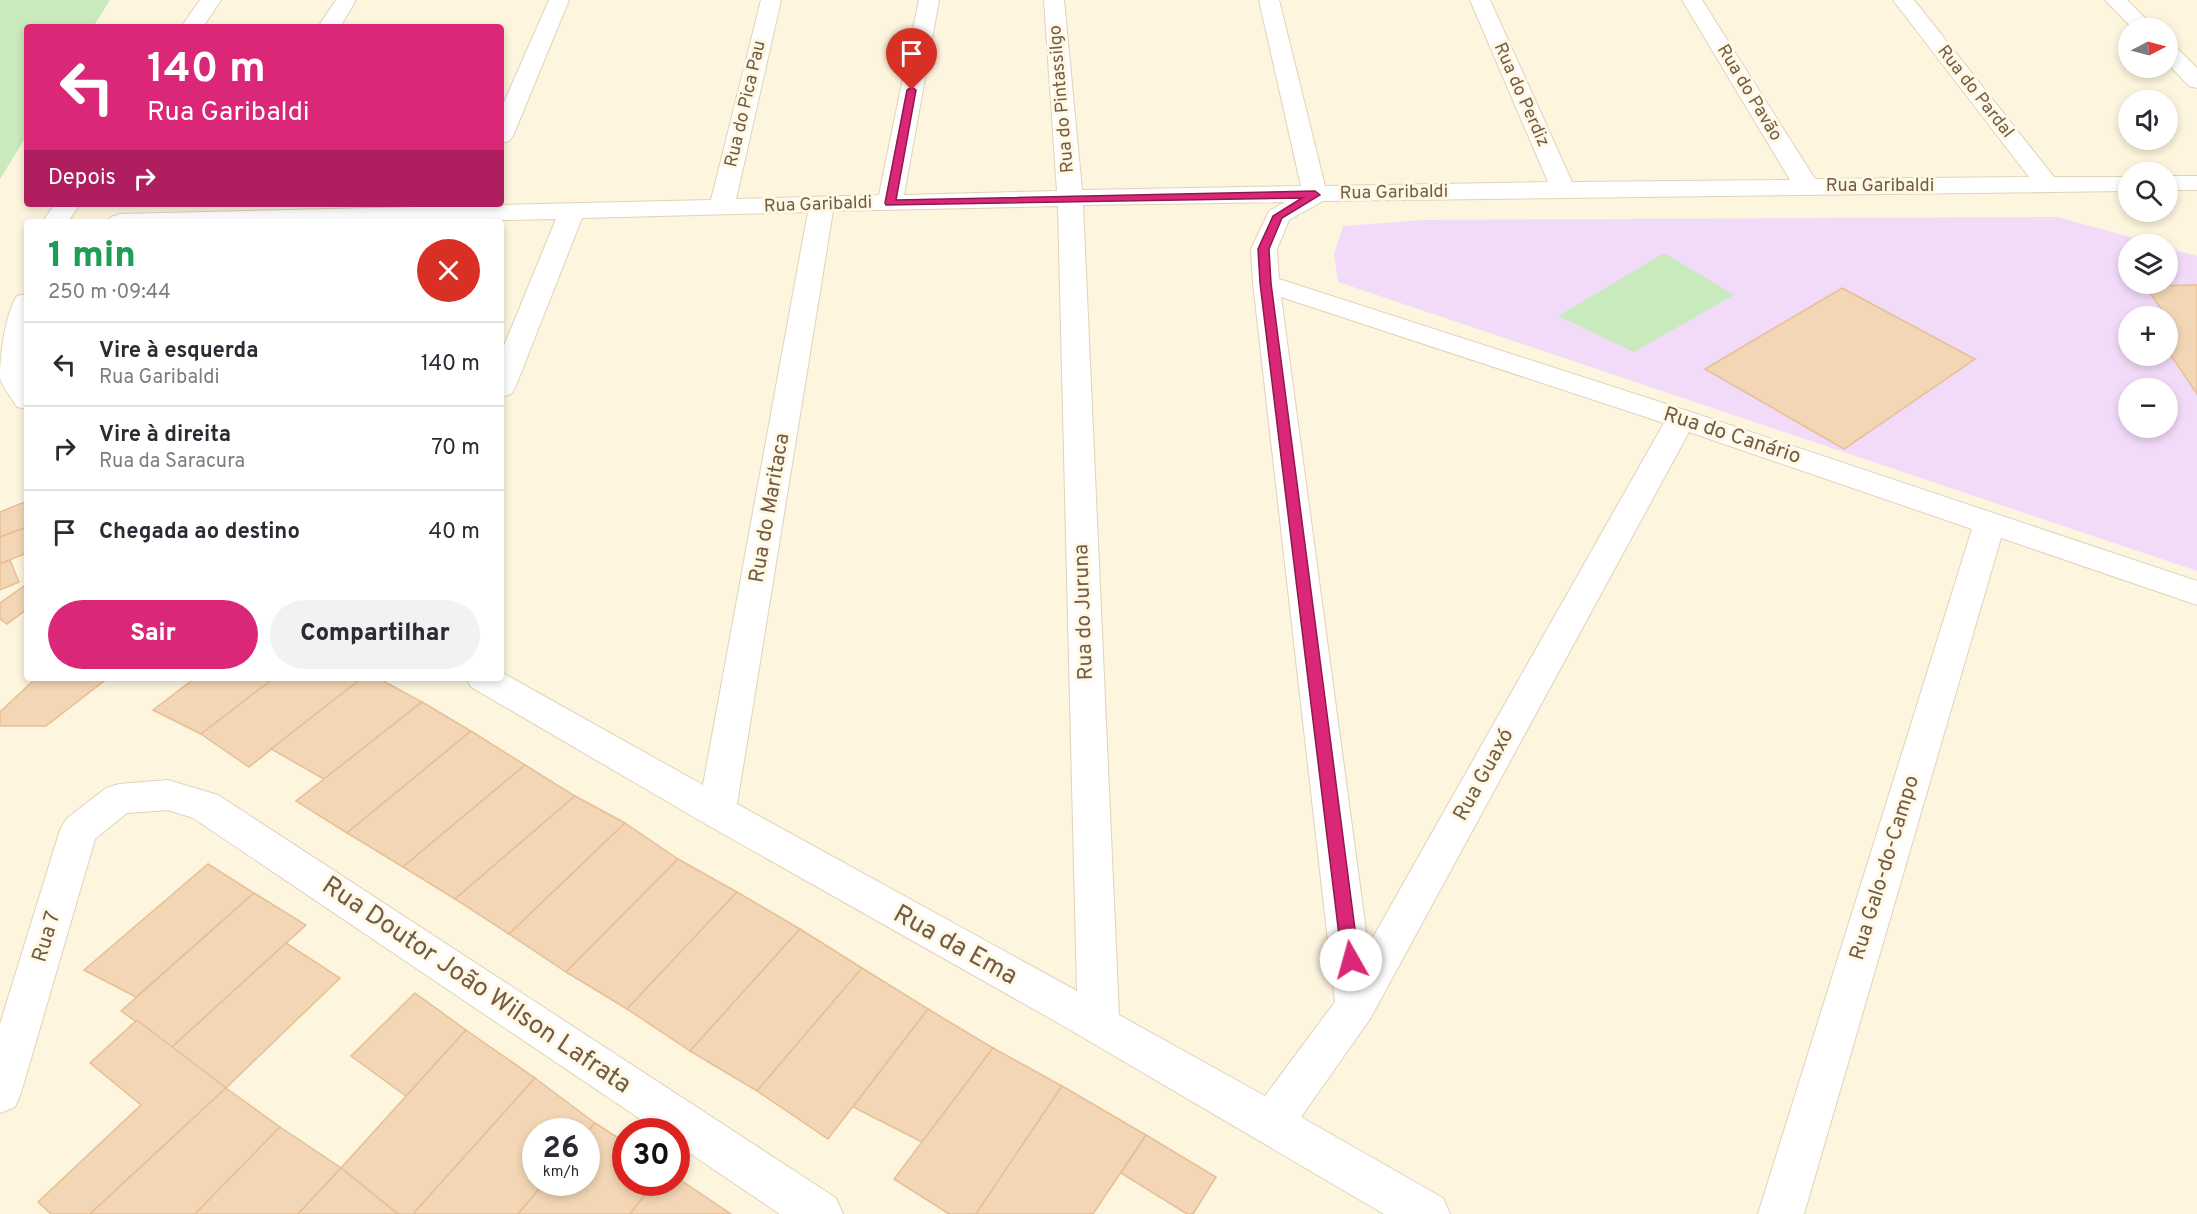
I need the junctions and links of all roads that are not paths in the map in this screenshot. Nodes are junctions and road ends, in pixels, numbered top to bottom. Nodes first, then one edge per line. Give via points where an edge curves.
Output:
1 (211, 0) edge
2 (346, 0) edge
3 (559, 0) edge
4 (771, 0) edge
5 (929, 0) edge
6 (1054, 0) edge
7 (1269, 0) edge
8 (1480, 0) edge
9 (1692, 0) edge
10 (1903, 0) edge
11 (2115, 0) edge
12 (2134, 18) edge
13 (194, 24) edge
14 (331, 24) edge
15 (2178, 62) edge
16 (2197, 81) edge
17 (504, 129) edge
18 (2178, 183) edge
19 (2197, 183) edge
20 (2118, 184) edge
21 (2047, 185) junction
22 (1807, 187) junction
23 (1563, 189) junction
24 (1315, 195) junction
25 (1070, 198) junction
26 (890, 203) junction
27 (822, 204) junction
28 (471, 208) edge
29 (721, 208) junction
30 (572, 211) junction
31 (212, 212) edge
32 (148, 219) edge
33 (271, 219) edge
34 (295, 219) edge
35 (1266, 283) junction
36 (24, 311) edge
37 (504, 381) edge
38 (24, 395) edge
39 (1681, 419) junction
40 (1990, 522) junction
41 (2197, 593) edge
42 (488, 681) edge
43 (119, 799) joint
44 (717, 812) junction
45 (1356, 1006) junction
46 (1099, 1026) junction
47 (0, 1093) edge
48 (1272, 1122) junction
49 (820, 1214) edge
50 (1427, 1214) edge
51 (1781, 1214) edge

1 - 13 street
2 - 14 street
3 - 17 street
4 - 29 street, Rua do Pica Pau
5 - 26 street
6 - 25 street, Rua do Pintassilgo
7 - 24 street
8 - 23 street, Rua do Perdiz
9 - 22 street, Rua do Pavão
10 - 21 street, Rua do Pardal
11 - 12 street
15 - 16 street
18 - 19 street
20 - 21 street, Rua Garibaldi
21 - 22 street, Rua Garibaldi
22 - 23 street, Rua Garibaldi
23 - 24 street, Rua Garibaldi
24 - 25 street, Rua Garibaldi
24 - 35 street via 1278,216 1264,249
25 - 26 street, Rua Garibaldi
25 - 46 street, Rua do Juruna
26 - 27 street, Rua Garibaldi
27 - 29 street, Rua Garibaldi
27 - 44 street, Rua do Maritaca
28 - 30 street, Rua Garibaldi
28 - 34 street, Rua Garibaldi
29 - 30 street, Rua Garibaldi
30 - 37 street
31 - 32 street, Rua Garibaldi
31 - 33 street, Rua Garibaldi
35 - 39 street, Rua do Canário
35 - 45 street
36 - 38 street via 12,375
39 - 40 street, Rua do Canário
39 - 45 street, Rua Guaxó
40 - 41 street, Rua do Canário
40 - 51 street, Rua Galo-do-Campo
42 - 44 street, Rua da Ema
43 - 47 street, Rua 7 via 79,830
43 - 49 street, Rua Doutor João Wilson Lafrata via 168,795 205,806
44 - 46 street, Rua da Ema
45 - 48 street, Rua Guaxó
46 - 48 street, Rua da Ema
48 - 50 street, Rua da Ema

